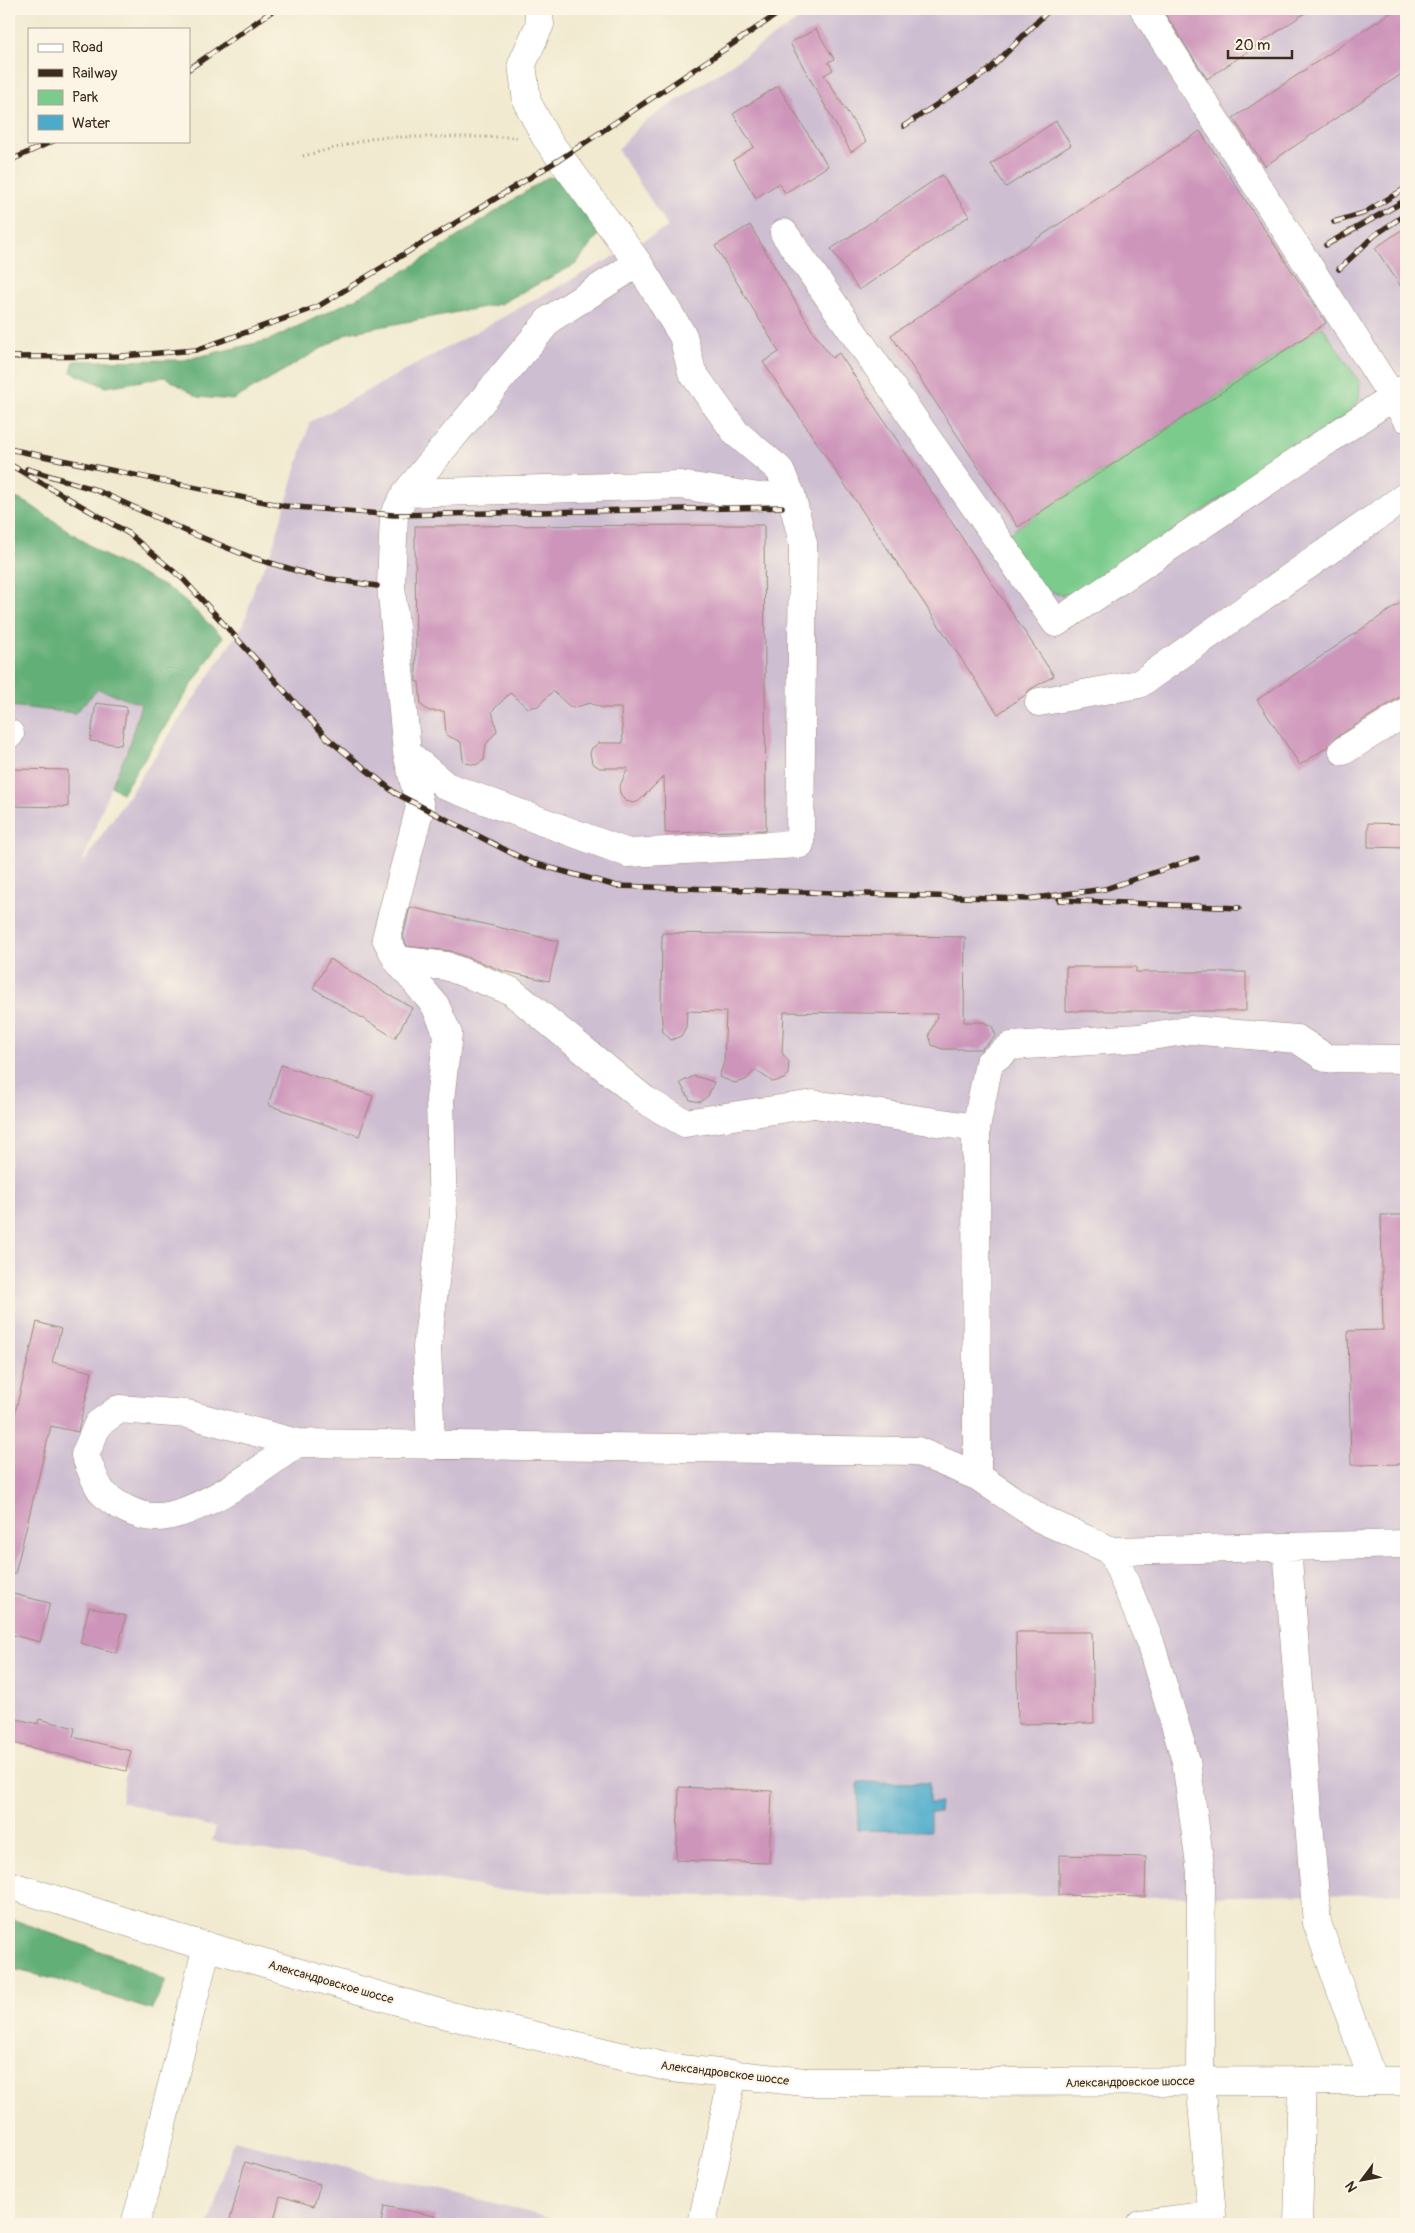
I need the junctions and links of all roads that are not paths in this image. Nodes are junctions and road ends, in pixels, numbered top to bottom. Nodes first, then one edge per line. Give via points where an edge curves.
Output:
1 (538, 9) edge
2 (1144, 9) edge
3 (784, 232) dead end
4 (638, 263) junction
5 (1402, 401) edge
6 (406, 493) junction
7 (791, 494) junction
8 (1406, 496) edge
9 (1039, 702) dead end
10 (1406, 712) edge
11 (1343, 751) dead end
12 (407, 753) junction
13 (396, 960) junction
14 (1406, 1058) edge
15 (976, 1128) junction
16 (298, 1443) junction
17 (431, 1446) junction
18 (977, 1476) junction
19 (1406, 1544) edge
20 (1287, 1547) junction
21 (1112, 1551) junction
22 (9, 1885) edge
23 (207, 1946) junction
24 (733, 2074) junction
25 (1200, 2081) junction
26 (1302, 2081) junction
27 (1373, 2081) junction
28 (1406, 2081) edge
29 (135, 2224) edge
30 (702, 2224) edge
31 (1140, 2224) edge
32 (1298, 2224) edge

1 - 4 main road via 540,24 522,64 527,102 546,138
2 - 5 main road
3 - 5 main road via 1056,623
4 - 6 main road via 550,318
4 - 7 main road via 684,336 692,372 736,433 779,469
6 - 7 main road via 680,485 759,497
6 - 12 main road via 394,515 391,585
7 - 12 main road via 803,543 800,844 628,853 446,786
8 - 9 main road via 1139,684
10 - 11 main road
12 - 13 main road via 420,807 386,938
13 - 15 main road via 446,966 511,991 644,1100 685,1123 814,1104
13 - 17 main road via 435,1005 448,1034 440,1099 443,1216 427,1347
14 - 15 main road via 1326,1058 1297,1039 1190,1030 1139,1038 1011,1046 989,1063
15 - 18 main road
16 - 16 main road via 244,1481 183,1511 157,1517 130,1511 102,1492 85,1455 98,1424 119,1409 187,1414
16 - 17 main road
17 - 18 main road via 917,1451
18 - 21 main road via 1041,1519
19 - 20 main road
20 - 21 main road
20 - 27 main road via 1317,1923
21 - 25 main road via 1150,1642 1186,1760 1201,1872
22 - 23 main road, Александровское шоссе
23 - 24 main road, Александровское шоссе via 443,2014 671,2068
23 - 29 main road
24 - 25 main road, Александровское шоссе via 805,2082 937,2084
24 - 30 main road
25 - 26 main road, Александровское шоссе
25 - 31 main road via 1212,2214
26 - 27 main road, Александровское шоссе
26 - 32 main road
27 - 28 main road, Александровское шоссе

